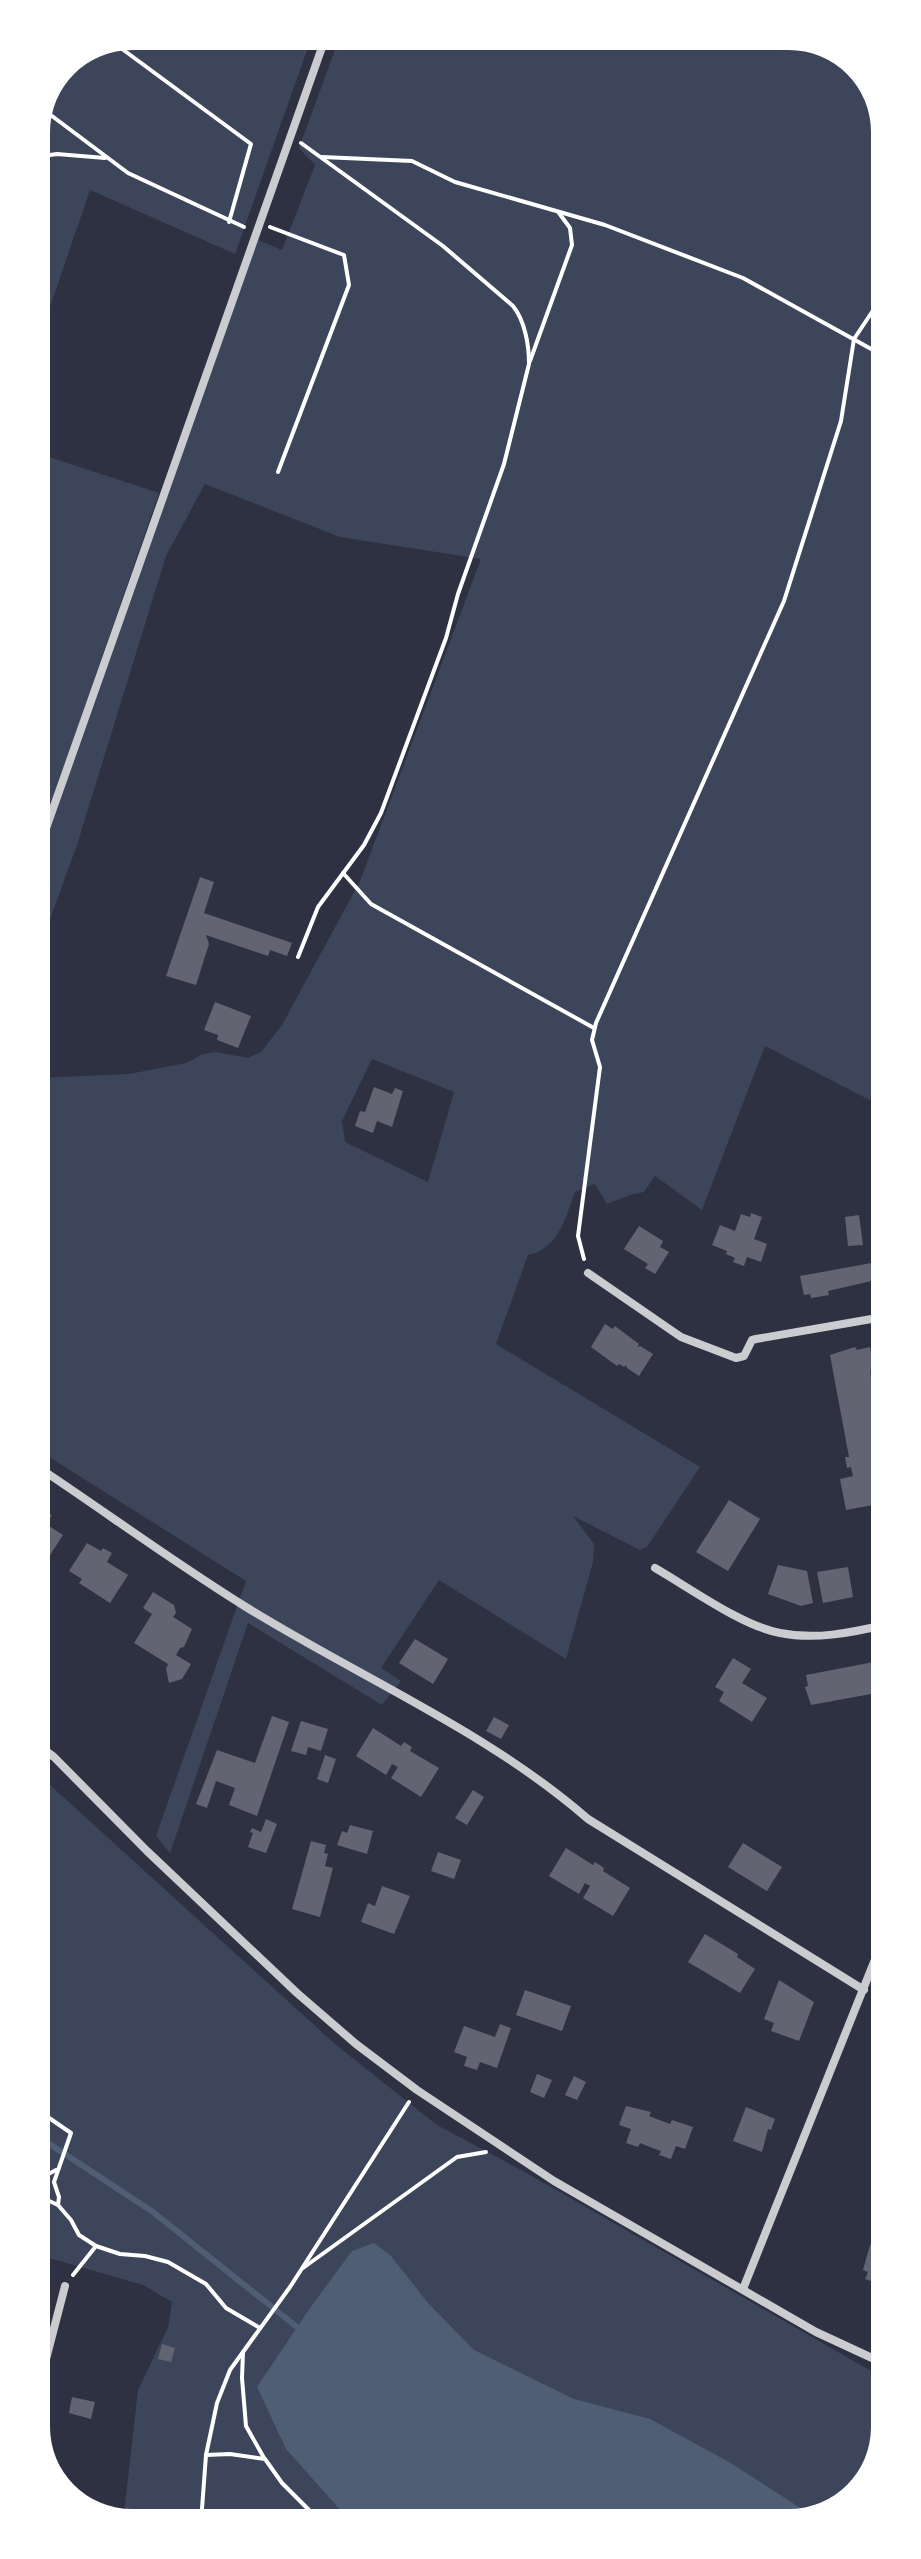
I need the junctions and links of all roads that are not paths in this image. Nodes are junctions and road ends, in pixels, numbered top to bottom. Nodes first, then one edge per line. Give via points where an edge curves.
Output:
1 (321, 50) edge
2 (50, 817) edge
3 (588, 1273) road end
4 (871, 1319) edge
5 (50, 1475) edge
6 (655, 1568) dead end
7 (871, 1627) edge
8 (50, 1754) edge
9 (871, 1971) edge
10 (864, 1990) junction
11 (65, 2286) road end
12 (743, 2289) junction
13 (50, 2344) edge
14 (871, 2358) edge

1 - 2 street
3 - 4 street via 681,1337 736,1358 744,1356 752,1340
5 - 10 street via 245,1606 493,1750 553,1788 588,1819
6 - 7 street via 778,1633 817,1636
8 - 12 street via 356,2044 554,2181
9 - 10 street
10 - 12 street
11 - 13 street
12 - 14 street

